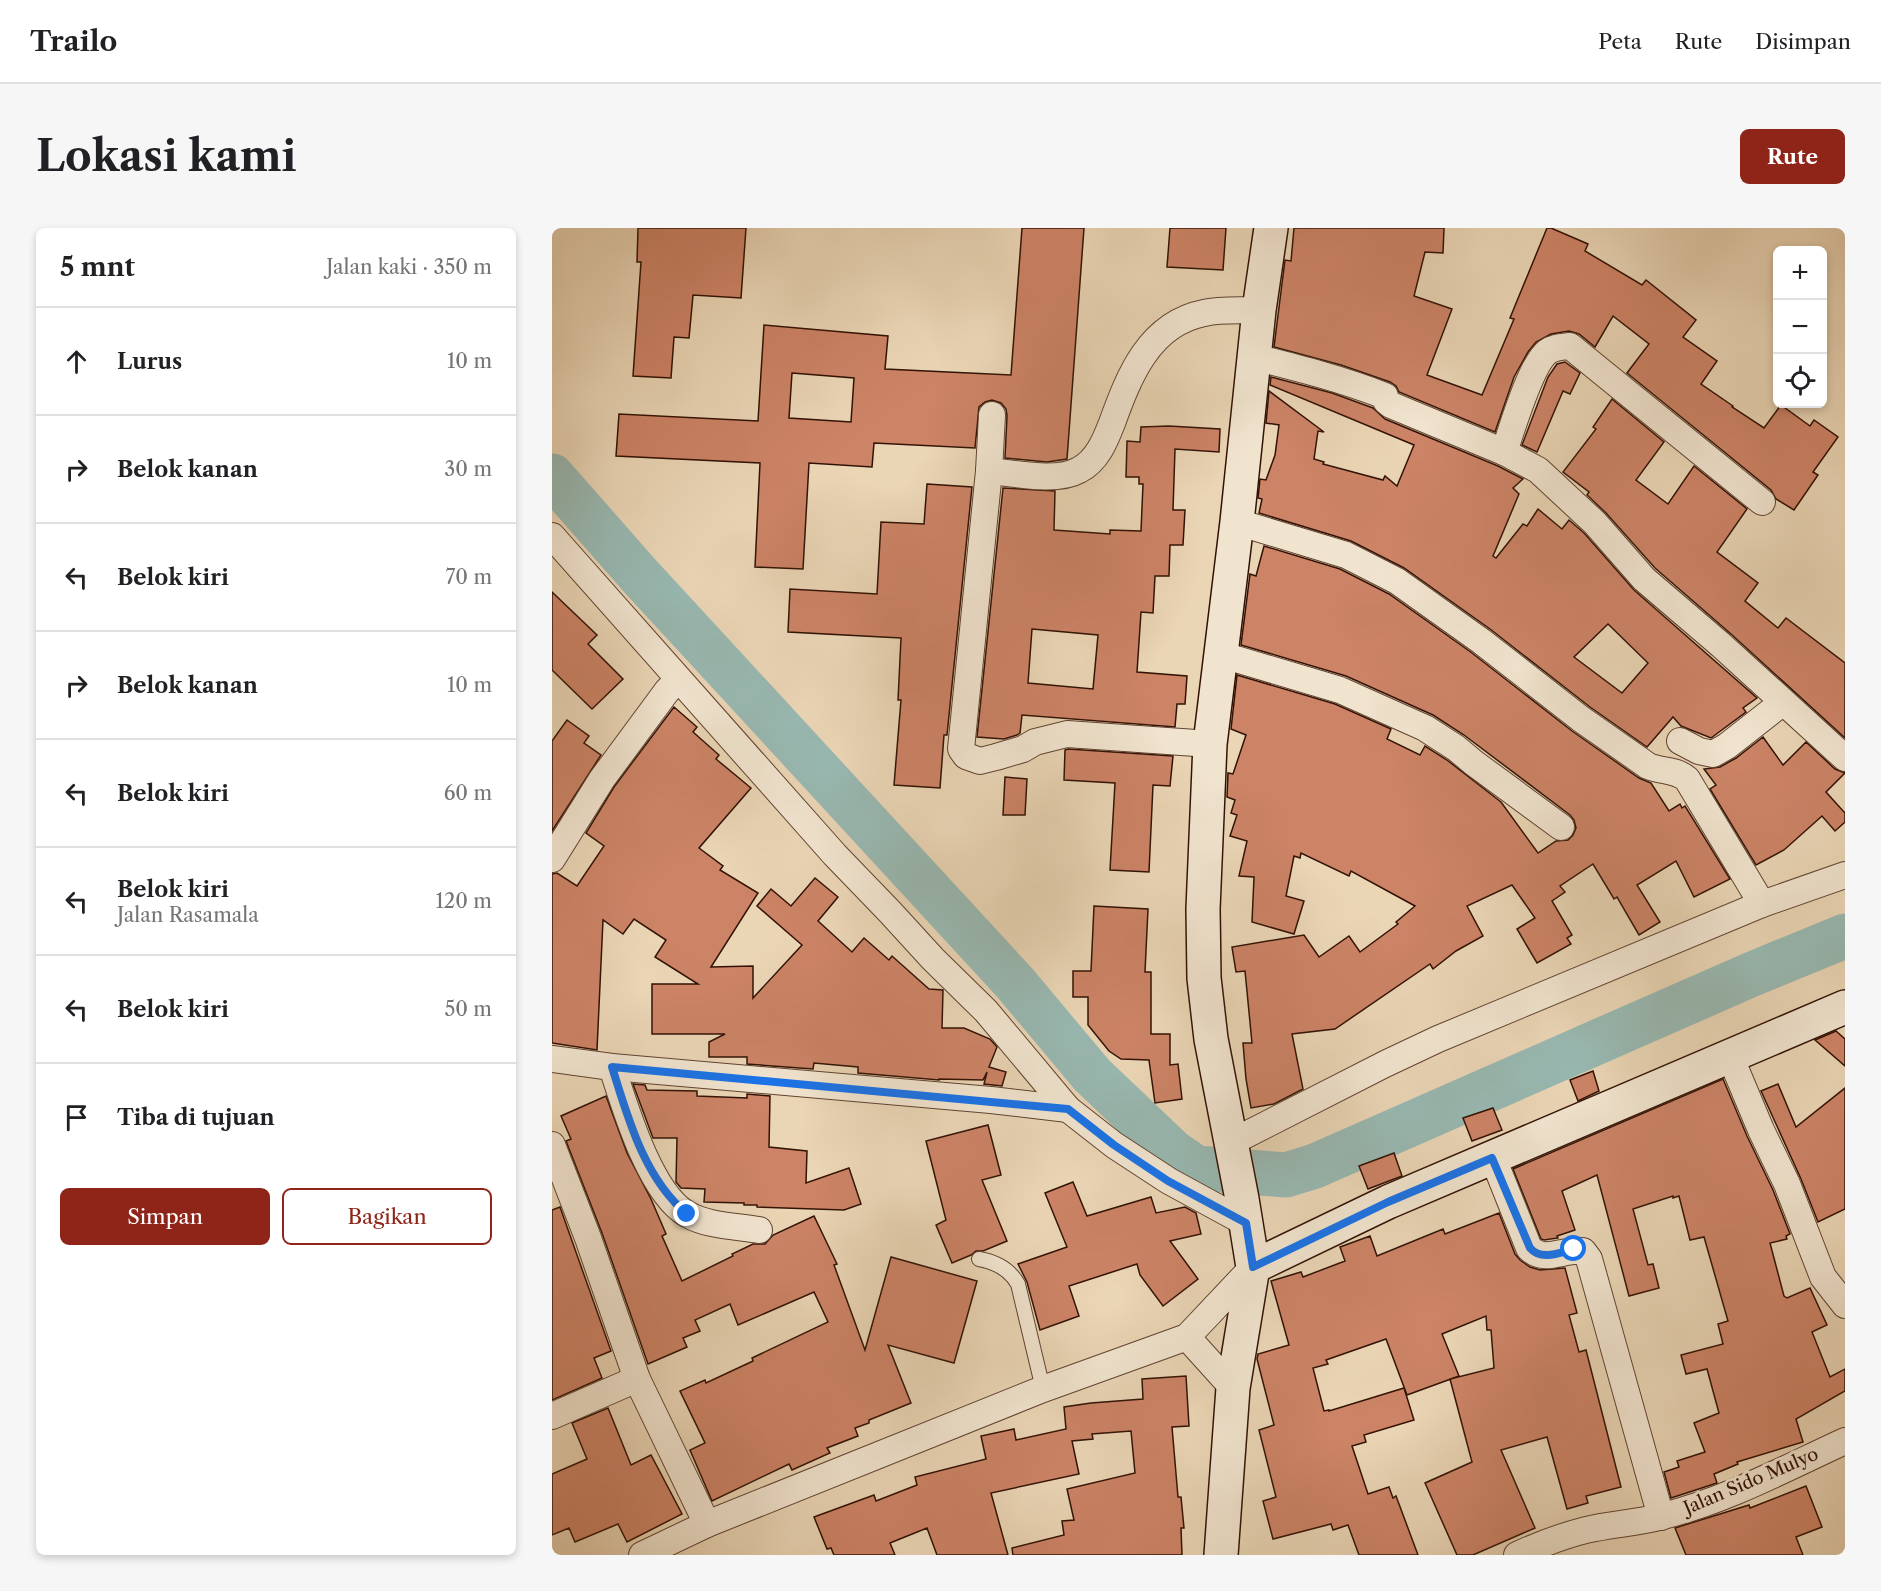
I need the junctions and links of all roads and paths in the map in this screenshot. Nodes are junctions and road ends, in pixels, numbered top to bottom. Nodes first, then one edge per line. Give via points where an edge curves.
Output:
1 (1271, 228) edge
2 (1259, 310) junction
3 (1254, 357) junction
4 (992, 415) dead end
5 (1504, 452) junction
6 (989, 471) junction
7 (1762, 502) dead end
8 (1237, 522) junction
9 (552, 536) edge
10 (1219, 654) junction
11 (678, 680) junction
12 (1783, 702) junction
13 (1680, 741) dead end
14 (1210, 744) junction
15 (1845, 758) edge
16 (1562, 826) dead end
17 (552, 859) edge
18 (1845, 874) edge
19 (1762, 904) junction
20 (1845, 1007) edge
21 (1730, 1056) junction
22 (552, 1059) edge
23 (612, 1067) junction
24 (1068, 1109) junction
25 (552, 1145) edge
26 (1492, 1158) junction
27 (1234, 1161) junction
28 (1246, 1223) junction
29 (759, 1230) dead end
30 (979, 1260) dead end
31 (1253, 1267) junction
32 (1845, 1305) edge
33 (1187, 1337) junction
34 (637, 1379) junction
35 (1233, 1388) junction
36 (1043, 1389) junction
37 (552, 1416) edge
38 (1845, 1441) edge
39 (1661, 1517) junction
40 (707, 1524) junction
41 (642, 1555) edge
42 (1221, 1555) edge
43 (1517, 1555) edge

1 - 2 street
2 - 3 street
2 - 6 street via 1204,313 1175,324 1150,345 1128,379 1104,443 1079,471 1052,477
3 - 5 street via 1370,390 1385,396 1391,405
3 - 8 street
4 - 6 street
5 - 7 street via 1535,369 1546,353 1570,346
5 - 12 street via 1538,470 1595,523 1644,579
6 - 14 street via 961,731 961,749 966,756 980,760 1067,734
8 - 10 street
8 - 19 street via 1346,555 1397,581 1648,766 1678,771 1687,779
9 - 11 street
10 - 14 street
10 - 16 street via 1340,690 1425,728
11 - 17 street via 602,779
11 - 24 street via 835,855 986,1011
12 - 13 street via 1713,754
12 - 15 street
14 - 27 street via 1204,978
18 - 19 street
19 - 27 street via 1438,1038 1385,1064
20 - 21 street
21 - 26 street
21 - 32 street via 1823,1277
22 - 23 street
23 - 24 street
23 - 29 street via 643,1152 671,1201 687,1214 706,1221
24 - 28 street via 1168,1181
25 - 34 street
26 - 31 street via 1377,1207
26 - 39 street via 1535,1254 1574,1249 1583,1251 1588,1259
27 - 28 street
28 - 31 street
30 - 36 lane via 1012,1273 1018,1284
31 - 33 street
31 - 35 street
33 - 35 street
33 - 36 street
34 - 37 street
34 - 40 street
35 - 42 street
36 - 40 street
38 - 39 street, Jalan Sido Mulyo via 1744,1488
39 - 43 street, Jalan Sido Mulyo via 1586,1530
40 - 41 street

